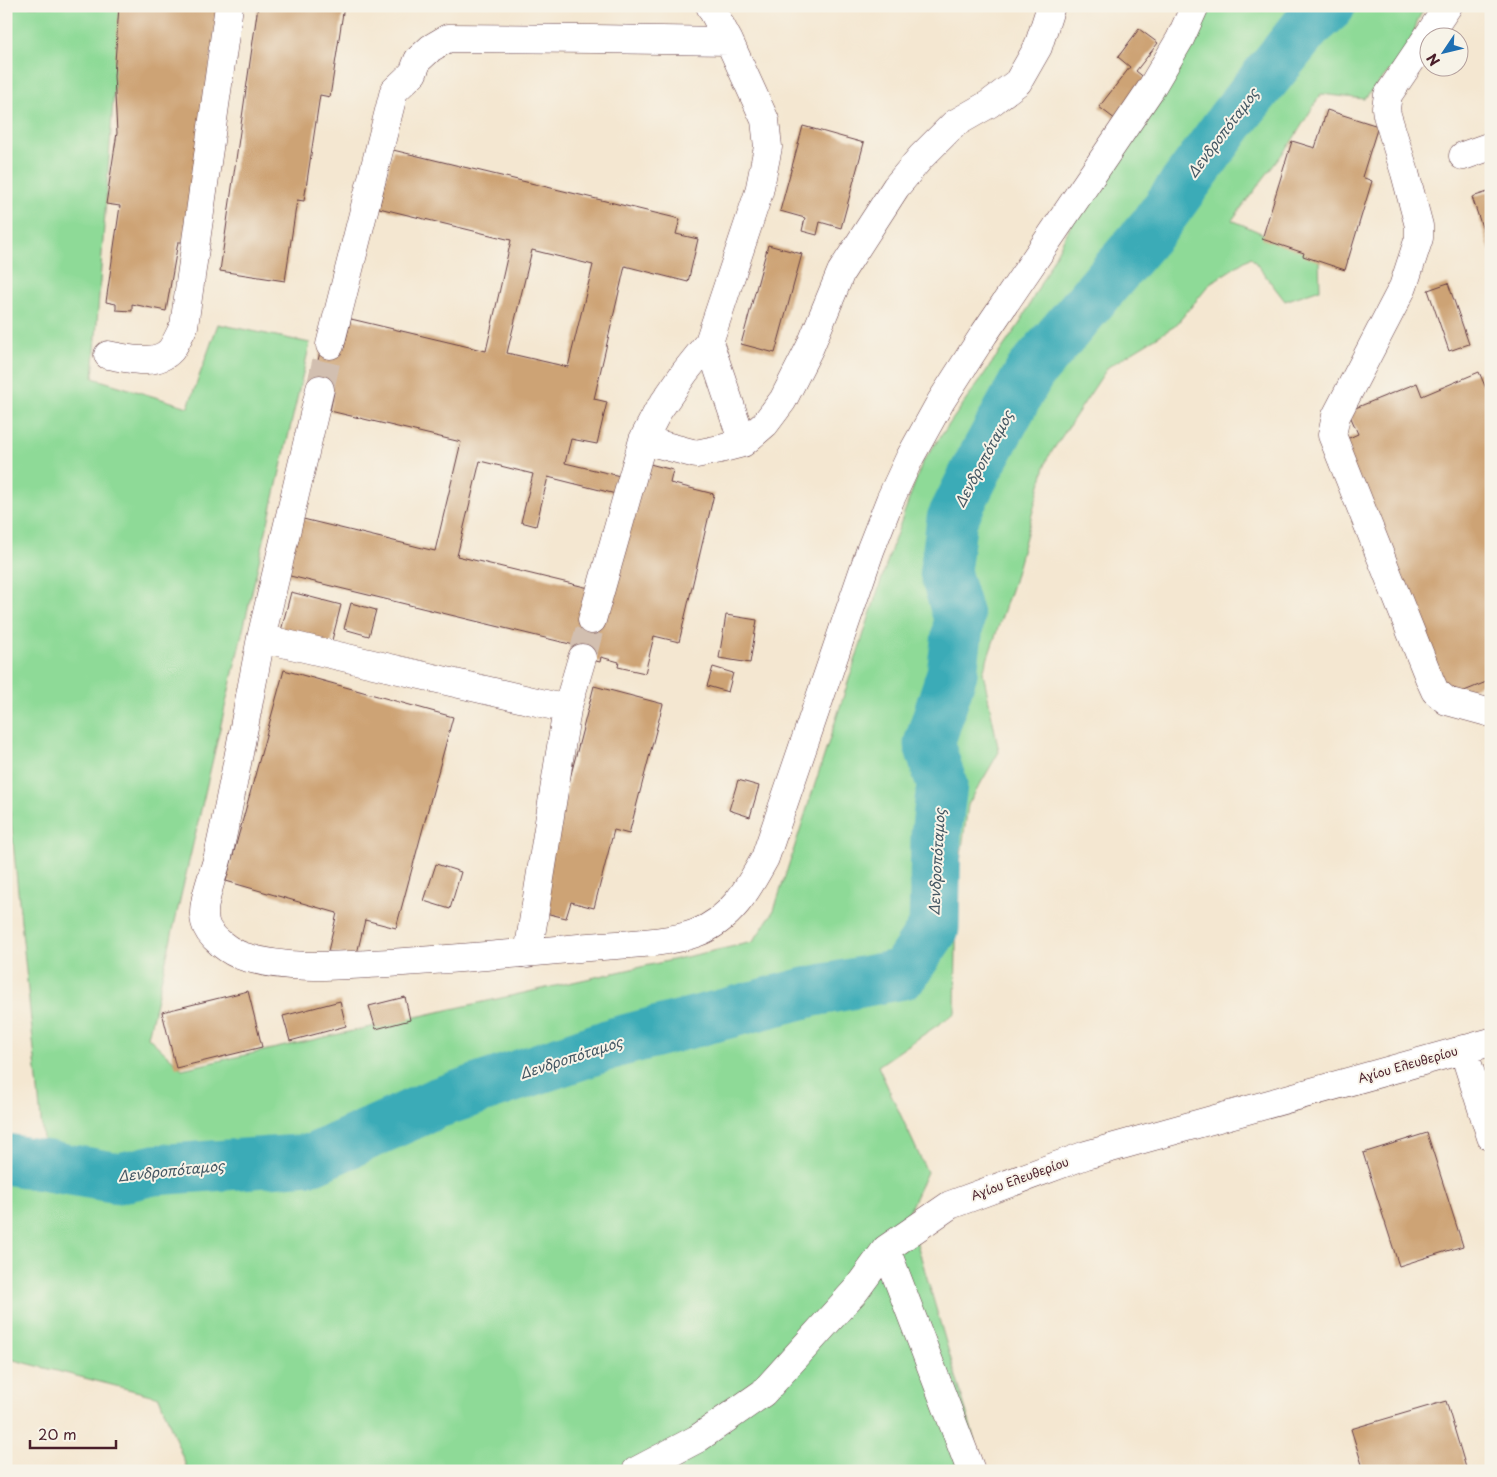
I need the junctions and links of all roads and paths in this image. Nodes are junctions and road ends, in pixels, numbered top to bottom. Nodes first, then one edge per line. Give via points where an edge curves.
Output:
1 (230, 6) edge
2 (710, 6) edge
3 (1052, 6) edge
4 (1195, 6) edge
5 (1448, 6) edge
6 (729, 41) junction
7 (1491, 146) edge
8 (1464, 156) dead end
9 (709, 342) junction
10 (330, 345) tunnel mouth
11 (108, 355) dead end
12 (320, 389) tunnel mouth
13 (643, 440) junction
14 (743, 443) junction
15 (592, 620) tunnel mouth
16 (261, 638) junction
17 (582, 658) tunnel mouth
18 (566, 709) junction
19 (1491, 713) edge
20 (528, 954) junction
21 (1491, 1042) edge
22 (1463, 1049) junction
23 (1491, 1137) edge
24 (886, 1249) junction
25 (636, 1471) edge
26 (969, 1471) edge

1 - 11 street via 184,326 163,356 144,360
2 - 6 street
3 - 14 street via 1038,47 1018,82 954,124 896,187 841,272 810,347 783,400 765,424
4 - 20 street via 1150,90 984,334 910,457 870,551 765,858 746,893 716,923 696,933 670,940
5 - 19 street via 1388,95 1387,115 1419,226 1419,238 1403,287 1336,416 1332,435 1435,691 1446,701
6 - 9 street via 765,120 768,147 759,192
6 - 10 street via 448,38 431,48 418,60 413,73 394,91
7 - 8 street
9 - 13 street via 685,372
9 - 14 street
12 - 16 street
13 - 14 street via 696,454
13 - 15 street
16 - 18 street
16 - 20 street via 218,857 204,908 205,924 213,935 225,947 243,956 310,967
17 - 18 street
18 - 20 street
21 - 22 street, Αγίου Ελευθερίου
22 - 23 street
22 - 24 street, Αγίου Ελευθερίου via 1086,1155 950,1205
24 - 25 street, Αγίου Ελευθερίου via 856,1290 764,1393 697,1439
24 - 26 street

